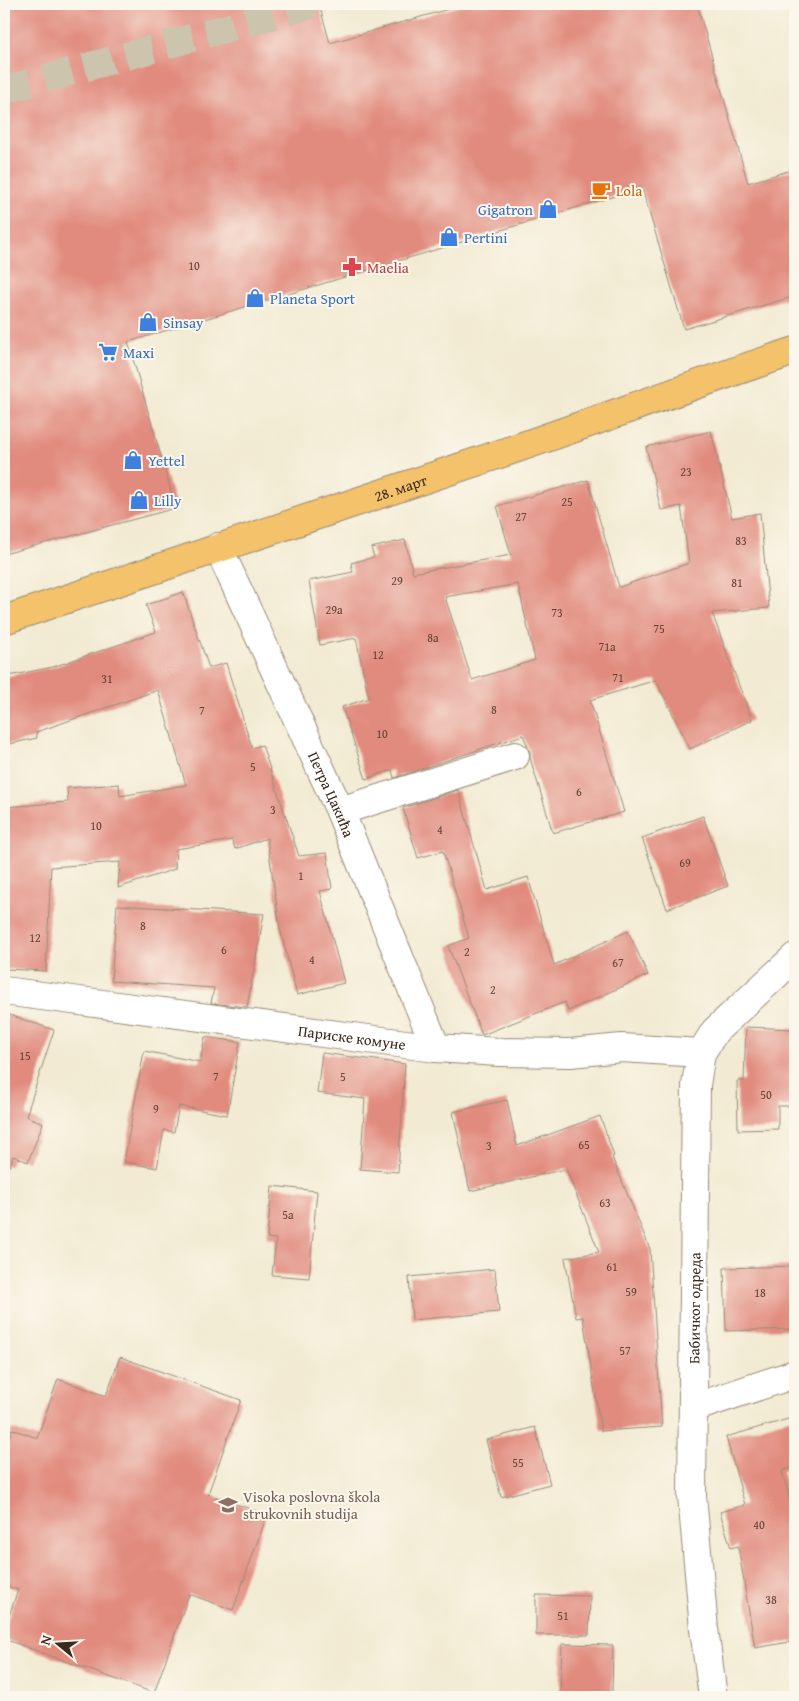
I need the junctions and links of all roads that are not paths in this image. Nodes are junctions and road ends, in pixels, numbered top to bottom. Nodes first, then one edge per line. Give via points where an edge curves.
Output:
1 (795, 351) edge
2 (218, 547) junction
3 (4, 620) edge
4 (515, 756) dead end
5 (340, 811) junction
6 (795, 957) edge
7 (4, 992) edge
8 (436, 1048) junction
9 (702, 1052) junction
10 (795, 1374) edge
11 (694, 1408) junction
12 (714, 1697) edge

1 - 2 main road, 28. март via 460,468
2 - 3 main road, 28. март
2 - 5 street, Петра Цакића
4 - 5 street
5 - 8 street, Петра Цакића
6 - 9 street, Бабичког одреда via 715,1031
7 - 8 street, Париске комуне
8 - 9 street, Париске комуне via 499,1052 570,1053 622,1048
9 - 11 street, Бабичког одреда via 696,1085
10 - 11 street
11 - 12 street, Бабичког одреда via 692,1496 704,1630

